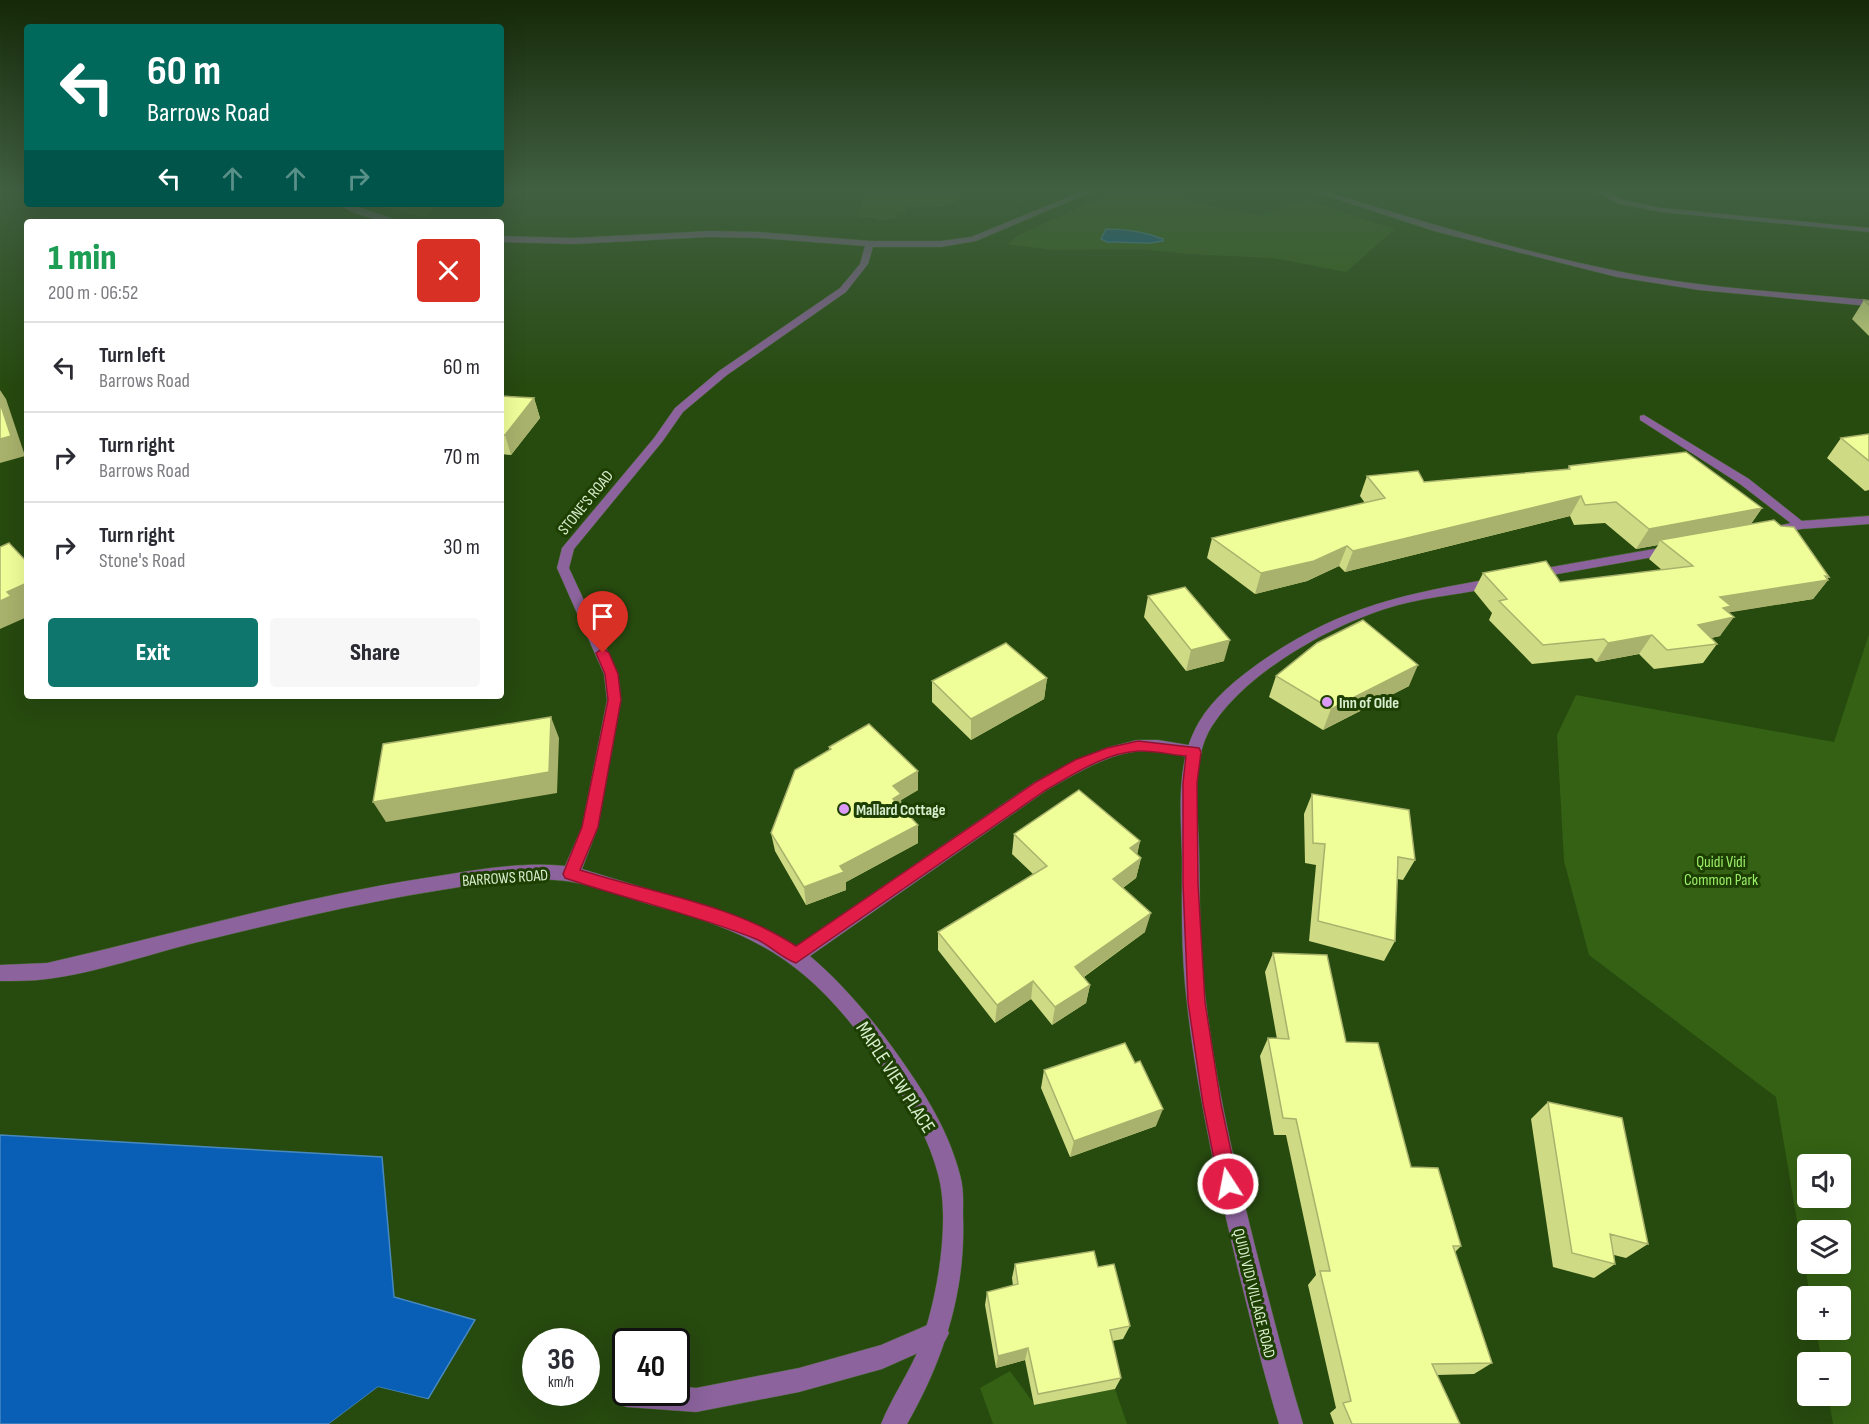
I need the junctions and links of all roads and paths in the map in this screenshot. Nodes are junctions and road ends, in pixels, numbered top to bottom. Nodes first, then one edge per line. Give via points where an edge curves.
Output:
1 (867, 254) edge
2 (1539, 254) edge
3 (1869, 303) edge
4 (1644, 418) dead end
5 (1869, 520) edge
6 (1801, 525) junction
7 (1754, 534) edge
8 (1684, 548) edge
9 (1194, 752) junction
10 (571, 874) junction
11 (796, 956) junction
12 (0, 973) edge
13 (937, 1333) junction
14 (690, 1400) edge
15 (893, 1424) edge
16 (1291, 1424) edge

1 - 10 street, STONE'S ROAD via 843,290 723,373 679,410 568,548 563,568 611,674 614,700 590,827
2 - 3 street via 1617,274
4 - 6 street via 1734,474
5 - 6 street
6 - 7 street
8 - 9 street, QUIDI VIDI VILLAGE ROAD via 1447,590 1363,612 1271,661 1244,681 1205,724
9 - 11 street via 1138,746 1080,764
9 - 16 street, QUIDI VIDI VILLAGE ROAD via 1190,783 1196,1002 1228,1184
10 - 11 street, BARROWS ROAD via 680,904 765,935
10 - 12 street, BARROWS ROAD via 534,872 366,895 47,971
11 - 13 street, MAPLE VIEW PLACE via 832,987 860,1020 928,1119 942,1152 950,1177 954,1232 951,1270
13 - 14 street via 882,1357 799,1380
13 - 15 street, MAPLE VIEW PLACE via 909,1400

